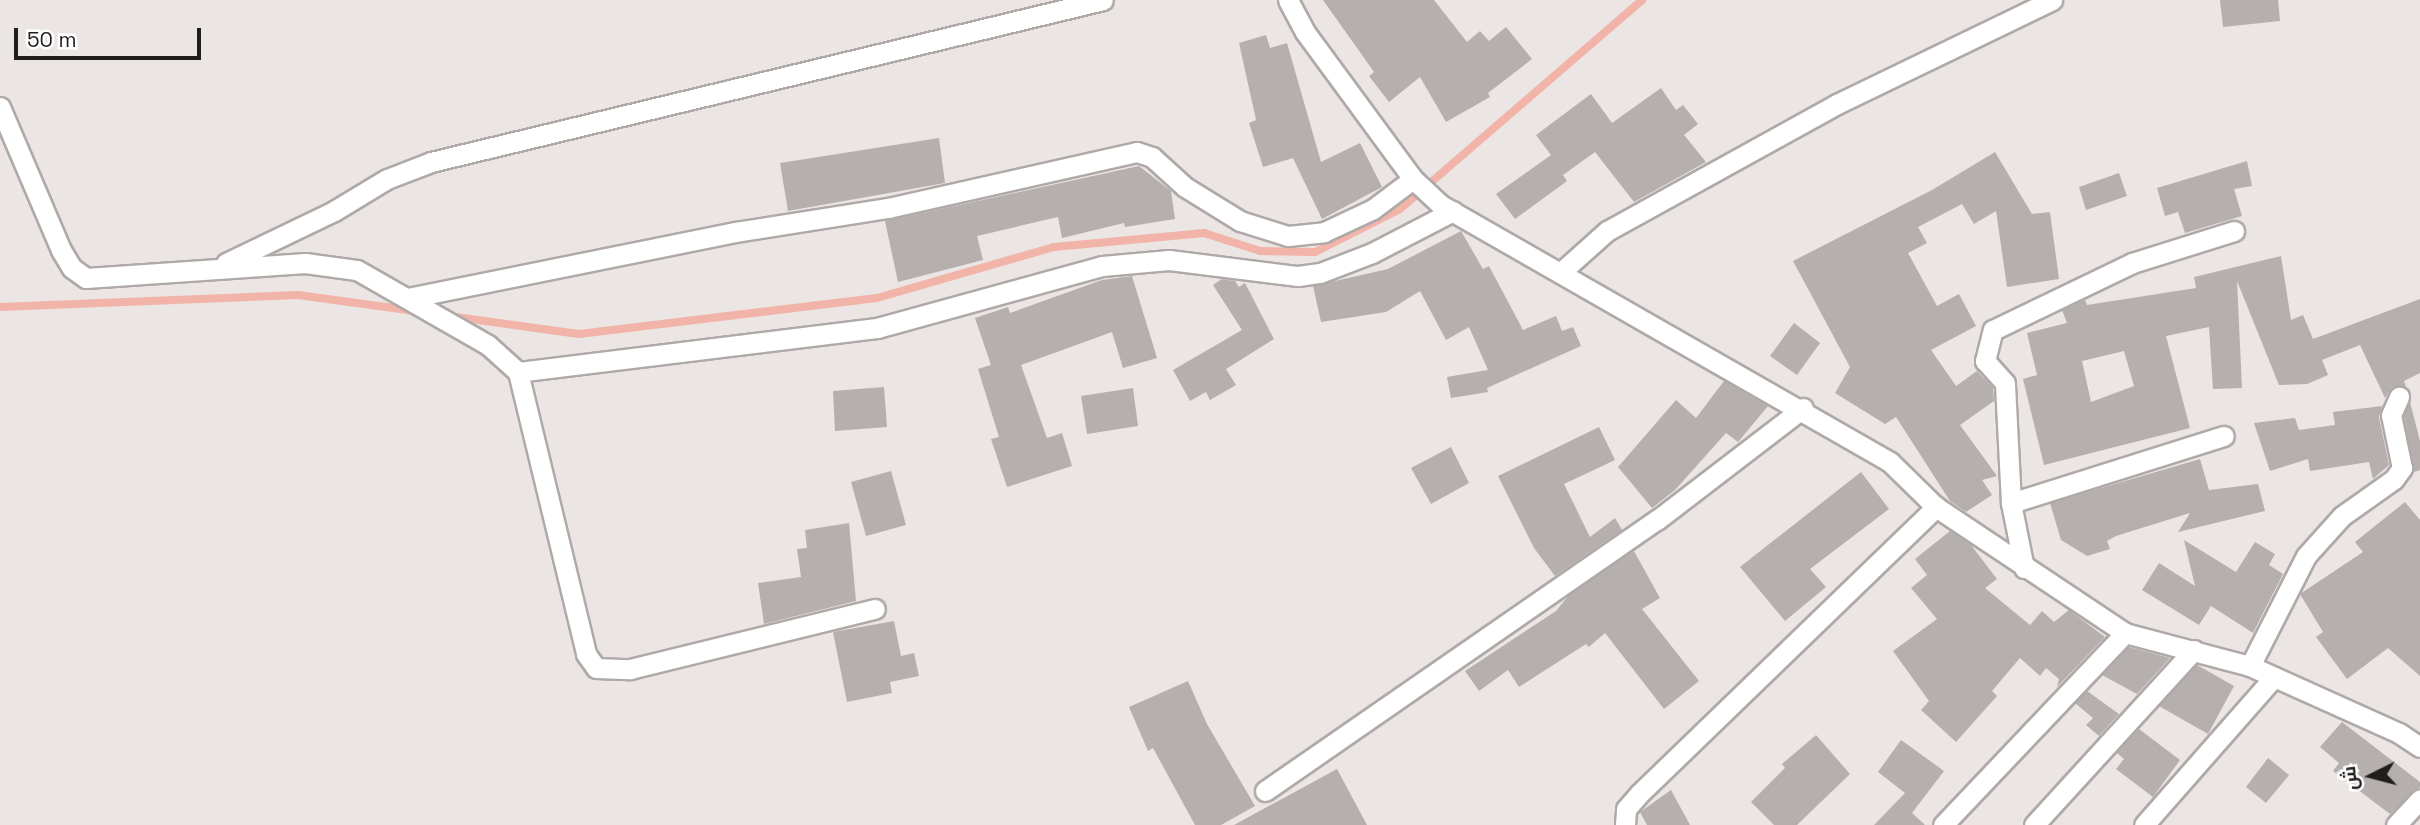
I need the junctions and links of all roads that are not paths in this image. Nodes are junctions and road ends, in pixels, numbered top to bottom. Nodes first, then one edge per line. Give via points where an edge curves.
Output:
1 (1103, 0) edge
2 (1288, 0) edge
3 (2052, 0) edge
4 (0, 107) edge
5 (1416, 182) junction
6 (1447, 208) junction
7 (2234, 231) dead end
8 (218, 266) junction
9 (1560, 273) junction
10 (408, 298) junction
11 (518, 372) junction
12 (2399, 397) dead end
13 (1803, 408) junction
14 (2224, 436) dead end
15 (2011, 503) junction
16 (1936, 508) junction
17 (2024, 568) junction
18 (875, 610) dead end
19 (2125, 633) junction
20 (2194, 650) junction
21 (2249, 666) junction
22 (2274, 677) junction
23 (2420, 747) edge
24 (1265, 791) dead end
25 (2420, 799) edge
26 (1625, 825) edge
27 (1943, 825) edge
28 (2034, 825) edge
29 (2144, 825) edge
30 (2396, 825) edge

1 - 8 street via 431,162 387,179 334,211
2 - 5 street via 1305,32
3 - 9 street via 1837,104 1655,204 1607,231
4 - 8 street via 72,268 86,278 109,279
5 - 6 street
5 - 10 street via 1324,232 1288,236 1240,221 1185,187 1152,157 1137,152 888,208 722,235
6 - 9 street
6 - 11 street via 1372,253 1320,273 1287,275 1169,261 1102,266 877,328
7 - 15 street via 2132,263 1993,330 1985,361 2005,383
8 - 10 street via 305,263 357,270
9 - 13 street
10 - 11 street via 488,345
11 - 18 street via 586,654 596,668 630,669
12 - 21 street via 2391,415 2402,468 2342,516 2306,556
13 - 16 street via 1890,462
13 - 24 street via 1635,536
14 - 15 street
15 - 17 street
16 - 17 street
16 - 26 street via 1640,793 1626,809
17 - 19 street
19 - 20 street
19 - 27 street
20 - 21 street
20 - 28 street
21 - 22 street
22 - 23 street via 2399,733
22 - 29 street
25 - 30 street

